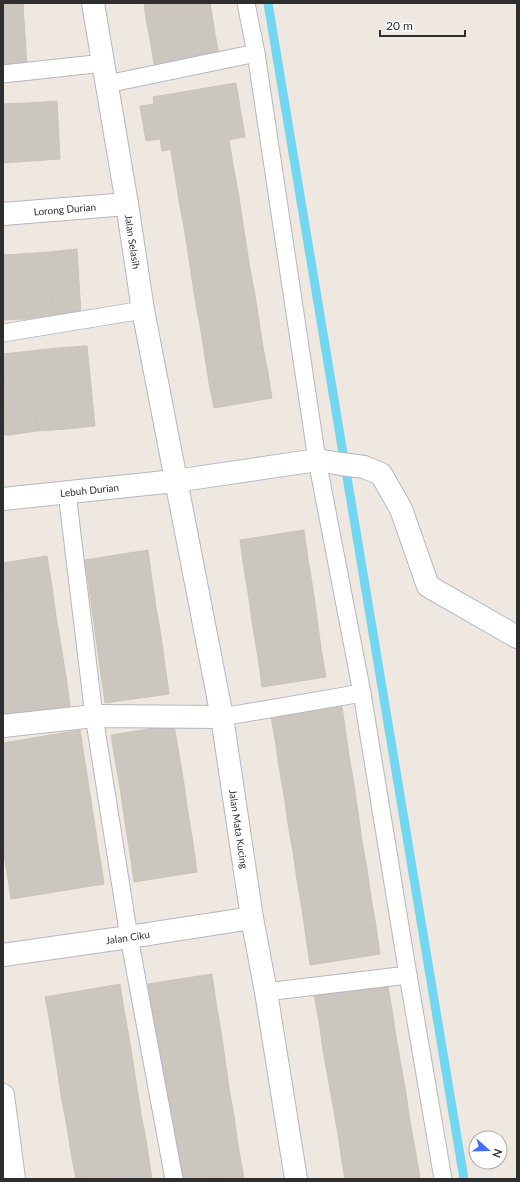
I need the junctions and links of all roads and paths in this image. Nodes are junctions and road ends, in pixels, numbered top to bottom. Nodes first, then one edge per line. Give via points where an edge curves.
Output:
1 (93, 3) edge
2 (246, 3) edge
3 (256, 53) junction
4 (3, 74) edge
5 (106, 74) junction
6 (127, 204) junction
7 (3, 214) edge
8 (143, 310) junction
9 (3, 333) edge
10 (318, 460) junction
11 (175, 481) junction
12 (67, 493) junction
13 (3, 499) edge
14 (517, 637) edge
15 (362, 693) junction
16 (94, 716) junction
17 (222, 717) junction
18 (3, 726) edge
19 (252, 918) junction
20 (129, 937) junction
21 (3, 955) edge
22 (408, 975) junction
23 (266, 992) junction
24 (3, 1095) edge
25 (14, 1179) edge
26 (174, 1179) edge
27 (296, 1179) edge
28 (443, 1179) edge

1 - 5 street, Jalan Selasih
2 - 3 lane
3 - 5 lane
3 - 10 lane
4 - 5 lane
5 - 6 street, Jalan Selasih
6 - 7 street, Lorong Durian
6 - 8 street, Jalan Selasih
8 - 9 lane
8 - 11 street, Jalan Selasih
10 - 11 street, Lebuh Durian
10 - 14 street, Lebuh Durian via 364,467 381,474 400,509 428,586
10 - 15 lane
11 - 12 street, Lebuh Durian
11 - 17 street, Jalan Mata Kucing
12 - 13 street, Lebuh Durian
12 - 16 lane
15 - 17 lane
15 - 22 lane
16 - 17 street
16 - 18 street
16 - 20 lane
17 - 19 street, Jalan Mata Kucing
19 - 20 street, Jalan Ciku
19 - 23 street, Jalan Mata Kucing
20 - 21 street, Jalan Ciku
20 - 26 lane
22 - 23 lane
22 - 28 lane
23 - 27 street, Jalan Mata Kucing
24 - 25 street

